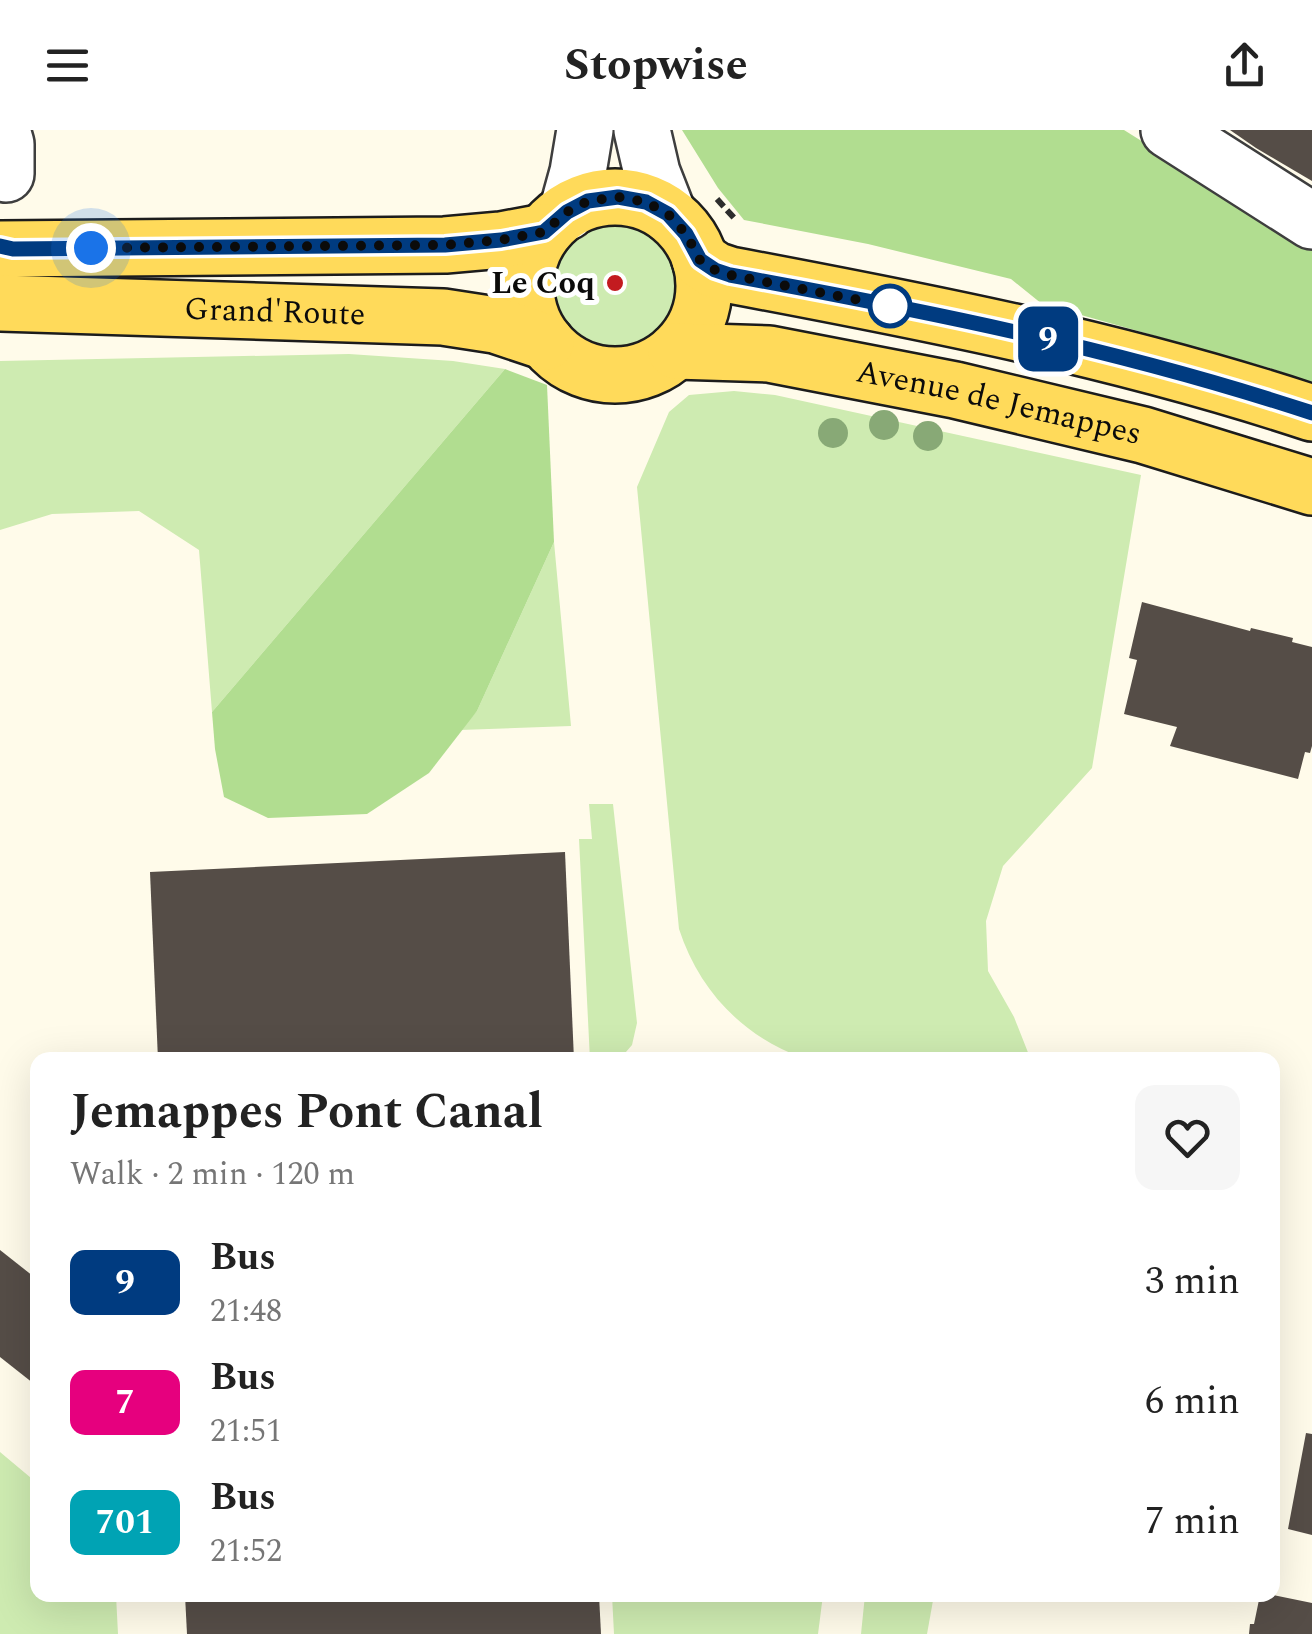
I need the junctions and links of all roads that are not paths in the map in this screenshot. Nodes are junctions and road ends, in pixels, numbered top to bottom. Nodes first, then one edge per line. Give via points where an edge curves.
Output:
1 (584, 130) edge
2 (642, 130) edge
3 (1169, 130) edge
4 (690, 204) junction
5 (1312, 221) edge
6 (555, 222) junction
7 (4, 248) edge
8 (700, 260) junction
9 (0, 302) edge
10 (546, 342) junction
11 (676, 351) junction
12 (1312, 413) edge
13 (1312, 487) edge

1 - 6 street via 578,172
2 - 4 street via 652,173
3 - 5 street
4 - 6 main road via 618,197 588,201
4 - 8 main road via 686,234
6 - 7 main road, Grand'Route via 501,240 445,245
6 - 10 main road via 528,264 525,285
8 - 11 main road via 702,305
8 - 12 main road via 730,275 1126,357
9 - 10 main road, Grand'Route via 443,317
10 - 11 main road via 579,368 621,376 650,369
11 - 13 main road, Avenue de Jemappes via 769,354 955,390 1144,435

